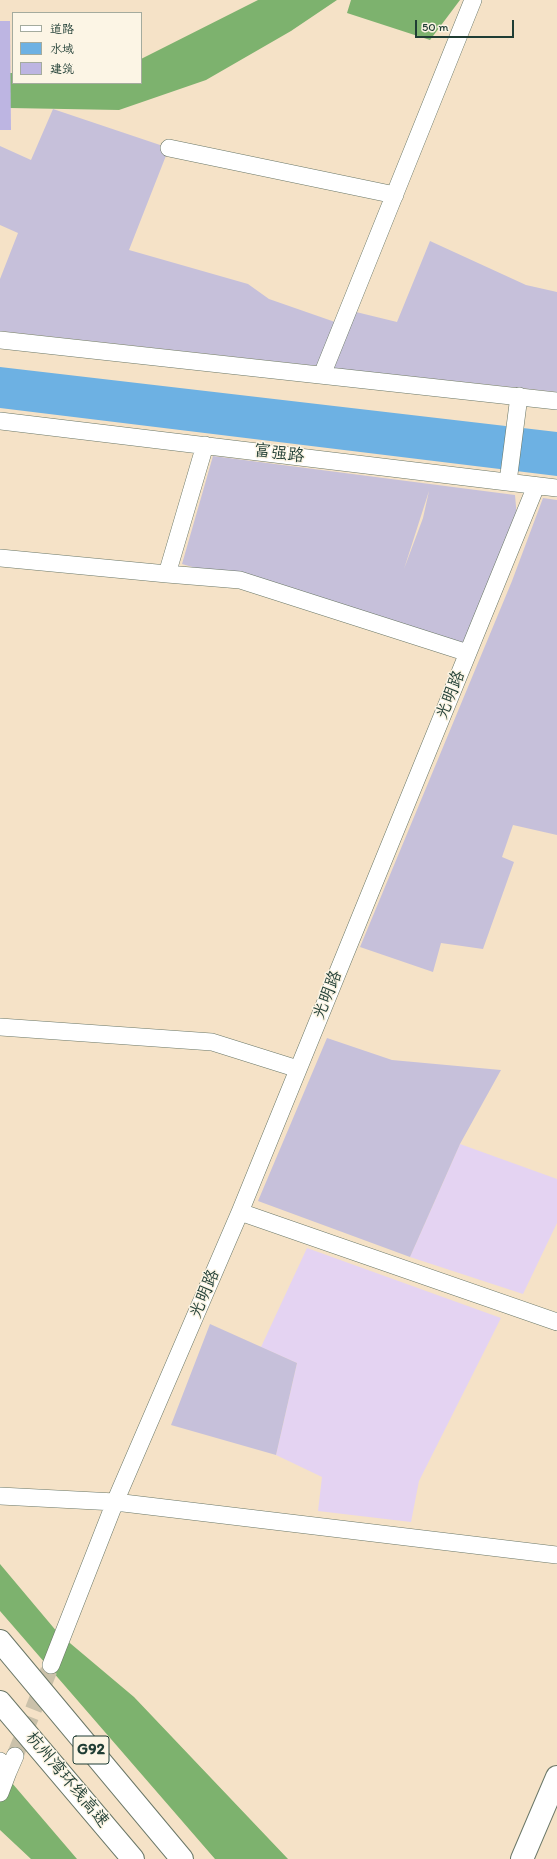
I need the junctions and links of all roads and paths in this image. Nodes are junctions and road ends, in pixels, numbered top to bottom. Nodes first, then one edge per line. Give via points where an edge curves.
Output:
1 (473, 0) edge
2 (169, 148) dead end
3 (395, 195) junction
4 (0, 340) edge
5 (322, 375) junction
6 (519, 396) junction
7 (557, 401) edge
8 (0, 421) edge
9 (205, 445) junction
10 (508, 478) junction
11 (536, 486) junction
12 (557, 488) edge
13 (0, 558) edge
14 (167, 574) junction
15 (468, 653) junction
16 (0, 1027) edge
17 (298, 1069) junction
18 (240, 1212) junction
19 (557, 1322) edge
20 (0, 1496) edge
21 (116, 1502) junction
22 (557, 1555) edge
23 (0, 1642) edge
24 (51, 1666) tunnel mouth
25 (0, 1702) edge
26 (8, 1763) tunnel mouth
27 (557, 1777) edge
28 (0, 1793) edge
29 (133, 1859) edge
30 (182, 1859) edge
31 (522, 1859) edge

1 - 3 street
2 - 3 street
3 - 5 street
4 - 5 street
5 - 6 street
6 - 7 street
6 - 10 street
8 - 9 street, 富强路
9 - 10 street, 富强路
9 - 14 street
10 - 11 street, 富强路
11 - 12 street, 富强路
11 - 15 street, 光明路
13 - 14 street
14 - 15 street via 240,580
15 - 17 street, 光明路
16 - 17 street via 212,1042
17 - 18 street, 光明路
18 - 19 street
18 - 21 street, 光明路
20 - 21 street
21 - 22 street
21 - 24 street, 光明路
23 - 30 main road, G92
25 - 29 main road, 杭州湾环线高速 / G92
26 - 28 street
27 - 31 main road

